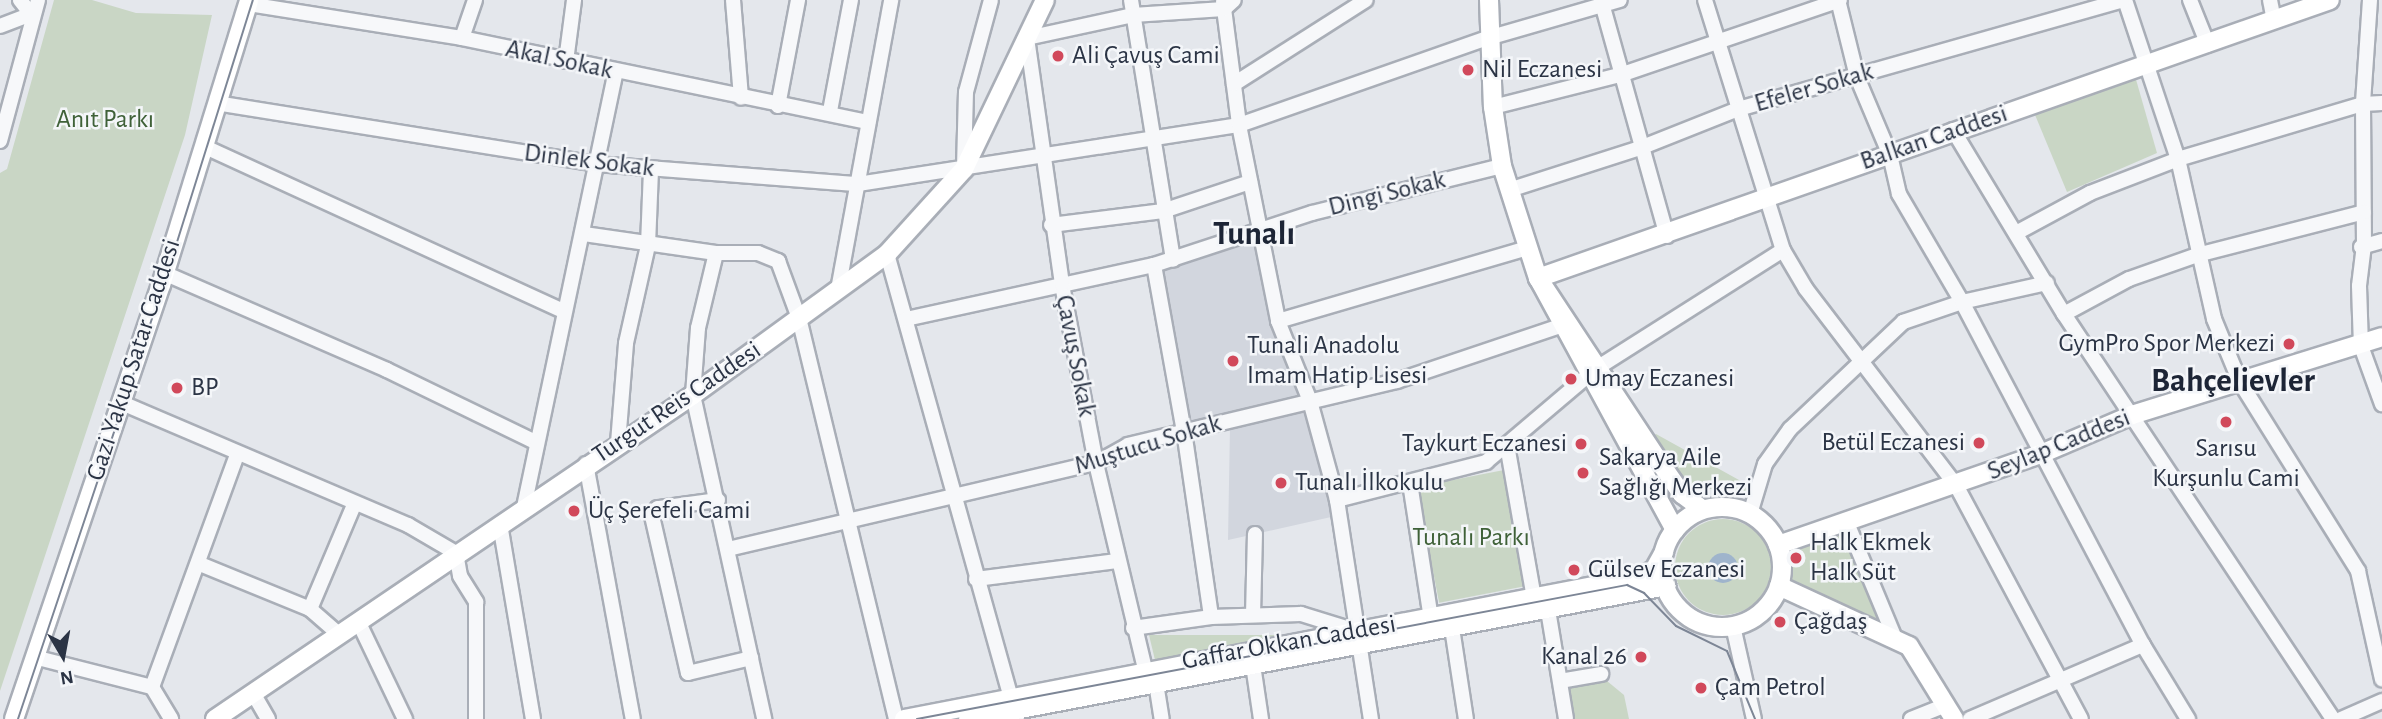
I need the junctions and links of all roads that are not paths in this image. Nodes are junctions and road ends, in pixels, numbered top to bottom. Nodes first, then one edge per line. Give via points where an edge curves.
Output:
1 (20, 0) edge
2 (38, 0) edge
3 (475, 0) edge
4 (573, 0) edge
5 (733, 0) edge
6 (798, 0) edge
7 (851, 0) edge
8 (891, 0) edge
9 (990, 0) edge
10 (1045, 0) edge
11 (1366, 0) edge
12 (1489, 0) edge
13 (1620, 0) edge
14 (1705, 0) edge
15 (1839, 0) edge
16 (2125, 0) edge
17 (2190, 0) edge
18 (2270, 0) edge
19 (2330, 0) edge
20 (2370, 0) edge
21 (253, 2) edge
22 (1602, 2) edge
23 (1227, 3) edge
24 (1132, 7) edge
25 (31, 14) junction
26 (2274, 21) junction
27 (0, 26) edge
28 (463, 38) junction
29 (1027, 38) junction
30 (1488, 38) junction
31 (1717, 39) junction
32 (2208, 45) junction
33 (566, 61) junction
34 (2147, 67) junction
35 (617, 72) junction
36 (1623, 74) junction
37 (1857, 77) junction
38 (1234, 84) junction
39 (741, 98) junction
40 (2382, 103) edge
41 (2363, 104) junction
42 (221, 105) junction
43 (4, 106) edge
44 (778, 106) junction
45 (1493, 107) junction
46 (1738, 109) junction
47 (830, 111) junction
48 (868, 122) junction
49 (1239, 125) junction
50 (1953, 130) junction
51 (1155, 139) junction
52 (0, 141) edge
53 (208, 148) junction
54 (1640, 148) junction
55 (1042, 154) junction
56 (1889, 155) junction
57 (2178, 159) junction
58 (596, 164) junction
59 (1502, 166) junction
60 (651, 169) junction
61 (964, 169) junction
62 (1250, 181) junction
63 (858, 184) junction
64 (1509, 190) junction
65 (1765, 195) junction
66 (1163, 211) junction
67 (2364, 212) junction
68 (1051, 225) junction
69 (1259, 232) junction
70 (2018, 232) junction
71 (584, 234) junction
72 (1667, 236) junction
73 (2382, 241) edge
74 (648, 245) junction
75 (2361, 247) junction
76 (1528, 248) junction
77 (1783, 250) junction
78 (716, 253) junction
79 (887, 254) junction
80 (2197, 255) junction
81 (1173, 260) junction
82 (1154, 265) junction
83 (168, 275) junction
84 (1538, 278) junction
85 (2047, 283) junction
86 (1062, 284) junction
87 (838, 290) junction
88 (1962, 302) junction
89 (564, 311) junction
90 (2064, 314) junction
91 (799, 318) junction
92 (906, 319) junction
93 (1278, 321) junction
94 (1563, 324) junction
95 (2382, 337) edge
96 (2361, 346) junction
97 (1860, 360) junction
98 (1593, 371) junction
99 (2240, 382) junction
100 (693, 395) junction
101 (1310, 401) junction
102 (2382, 404) edge
103 (129, 406) junction
104 (2132, 415) junction
105 (1184, 431) junction
106 (535, 442) junction
107 (618, 443) junction
108 (1507, 445) junction
109 (2041, 454) junction
110 (237, 455) junction
111 (1096, 463) junction
112 (586, 464) junction
113 (1410, 483) junction
114 (1956, 485) junction
115 (953, 495) junction
116 (718, 500) junction
117 (1337, 500) junction
118 (354, 505) junction
119 (524, 507) junction
120 (1703, 510) junction
121 (1750, 514) junction
122 (851, 521) junction
123 (1847, 523) junction
124 (500, 524) junction
125 (1675, 530) junction
126 (1255, 534) dead end
127 (1778, 545) junction
128 (728, 549) junction
129 (1664, 552) junction
130 (456, 554) junction
131 (1117, 561) junction
132 (200, 564) junction
133 (976, 579) junction
134 (1666, 586) junction
135 (1779, 586) junction
136 (1541, 604) junction
137 (310, 609) junction
138 (1253, 615) junction
139 (1211, 617) junction
140 (1431, 618) junction
141 (358, 621) junction
142 (1733, 626) junction
143 (1133, 628) junction
144 (1452, 628) junction
145 (339, 634) junction
146 (1894, 636) junction
147 (1359, 638) junction
148 (2143, 645) junction
149 (37, 658) junction
150 (751, 658) junction
151 (1253, 665) junction
152 (1601, 674) dead end
153 (1150, 676) junction
154 (2382, 679) edge
155 (2060, 680) junction
156 (1560, 681) junction
157 (152, 687) junction
158 (254, 692) junction
159 (1750, 700) junction
160 (2382, 701) edge
161 (1015, 708) edge
162 (1949, 712) edge
163 (14, 719) edge
164 (23, 719) edge
165 (172, 719) edge
166 (215, 719) edge
167 (268, 719) edge
168 (405, 719) edge
169 (476, 719) edge
170 (533, 719) edge
171 (633, 719) edge
172 (765, 719) edge
173 (895, 719) edge
174 (904, 719) edge
175 (968, 719) edge
176 (1161, 719) edge
177 (1261, 719) edge
178 (1371, 719) edge
179 (1466, 719) edge
180 (1566, 719) edge
181 (1754, 719) edge
182 (1765, 719) edge
183 (1911, 719) edge
184 (1970, 719) edge
185 (2081, 719) edge
186 (2188, 719) edge
187 (2333, 719) edge
188 (2341, 719) edge

1 - 25 street
2 - 25 street
3 - 28 street
4 - 33 street
5 - 39 street
6 - 44 street
7 - 47 street
8 - 48 street
9 - 61 street via 966,92
10 - 29 main road, Turgut Reis Caddesi
11 - 38 street
12 - 30 main road
13 - 22 street, Dinlek Sokak
14 - 31 street
15 - 31 street
15 - 37 street
16 - 34 street
16 - 37 street, Efeler Sokak
17 - 32 street
18 - 26 street
19 - 26 main road, Balkan Caddesi
20 - 41 street
21 - 28 street, Akal Sokak
21 - 42 main road, Gazi Yakup Satar Caddesi
22 - 30 street, Dinlek Sokak
22 - 36 street
23 - 24 street
23 - 38 street
24 - 29 street
24 - 51 street
25 - 27 street
25 - 43 street
26 - 32 main road, Balkan Caddesi
28 - 33 street, Akal Sokak
29 - 55 street, Çavuş Sokak
29 - 61 main road, Turgut Reis Caddesi
30 - 45 main road
30 - 49 street, Dinlek Sokak
31 - 36 street
31 - 46 street
32 - 34 main road, Balkan Caddesi
33 - 35 street, Akal Sokak
34 - 50 main road, Balkan Caddesi
34 - 57 street
35 - 39 street, Akal Sokak
35 - 58 street
36 - 45 street
36 - 54 street
37 - 46 street, Efeler Sokak
37 - 56 street
38 - 49 street
39 - 44 street, Akal Sokak
40 - 41 street
41 - 57 street
41 - 67 street
42 - 53 main road, Gazi Yakup Satar Caddesi
42 - 58 street, Dinlek Sokak
43 - 52 street
44 - 47 street, Akal Sokak
45 - 59 main road
46 - 54 street, Efeler Sokak
46 - 65 street
47 - 48 street, Akal Sokak
48 - 63 street
49 - 51 street, Dinlek Sokak
49 - 62 street
50 - 56 main road, Balkan Caddesi
50 - 70 street
51 - 55 street, Dinlek Sokak
51 - 66 street
53 - 83 main road, Gazi Yakup Satar Caddesi
53 - 89 street
54 - 64 street, Efeler Sokak
54 - 72 street
55 - 61 street, Dinlek Sokak
55 - 68 street, Çavuş Sokak
56 - 65 main road, Balkan Caddesi
56 - 88 street via 1899,194
57 - 70 street via 2090,193
57 - 80 street
58 - 60 street, Dinlek Sokak
58 - 71 street
59 - 64 main road
59 - 69 street, Dingi Sokak via 1312,213
60 - 63 street, Dinlek Sokak
60 - 74 street
61 - 63 street, Dinlek Sokak
61 - 79 main road, Turgut Reis Caddesi
62 - 66 street
62 - 69 street
63 - 87 street
64 - 76 main road
65 - 72 main road, Balkan Caddesi
65 - 77 street
66 - 68 street
66 - 81 street
67 - 75 street
67 - 80 street
68 - 86 street, Çavuş Sokak
69 - 81 street, Dingi Sokak
69 - 93 street
70 - 85 street
71 - 74 street
71 - 89 street
72 - 84 main road, Balkan Caddesi
73 - 75 street
74 - 78 street
74 - 107 street via 626,343
75 - 96 street
76 - 84 main road
76 - 93 street
77 - 97 street
77 - 98 street
78 - 91 street via 758,253 778,261
78 - 100 street via 698,328
79 - 87 main road, Turgut Reis Caddesi
79 - 92 street
80 - 90 street via 2129,279
80 - 99 street via 2214,320
81 - 82 street, Dingi Sokak
82 - 86 street, Dingi Sokak
82 - 105 street
83 - 103 main road, Gazi Yakup Satar Caddesi
83 - 106 street via 387,370
83 - 149 main road, Gazi Yakup Satar Caddesi
84 - 94 main road
84 - 98 main road
85 - 88 street
85 - 90 street
86 - 92 street, Dingi Sokak
86 - 111 street, Çavuş Sokak
87 - 91 main road, Turgut Reis Caddesi
88 - 97 street via 1903,322
88 - 109 street
89 - 106 street
90 - 104 street
91 - 100 main road, Turgut Reis Caddesi
91 - 122 street
92 - 115 street
93 - 101 street
94 - 98 main road
94 - 101 street, Muştucu Sokak via 1397,381
95 - 96 main road, Seylap Caddesi
96 - 99 main road, Seylap Caddesi
96 - 102 street
97 - 114 street
97 - 121 street via 1790,429 1765,464
98 - 108 street
98 - 120 main road via 1682,494
98 - 125 main road
99 - 104 main road, Seylap Caddesi
99 - 154 street via 2358,572
100 - 107 main road, Turgut Reis Caddesi
100 - 116 street
101 - 105 street, Muştucu Sokak
101 - 117 street
103 - 110 street
103 - 149 main road, Gazi Yakup Satar Caddesi
104 - 109 main road, Seylap Caddesi
104 - 187 street
105 - 111 street, Muştucu Sokak via 1128,445
105 - 139 street
106 - 119 street
107 - 112 main road, Turgut Reis Caddesi
108 - 113 street via 1486,462
108 - 136 street
109 - 114 main road, Seylap Caddesi
109 - 148 street
110 - 118 street
110 - 132 street
111 - 115 street, Muştucu Sokak
111 - 131 street, Çavuş Sokak
112 - 119 main road, Turgut Reis Caddesi
112 - 171 street
113 - 117 street
113 - 140 street
114 - 123 main road, Seylap Caddesi
114 - 155 street
115 - 122 street, Muştucu Sokak
115 - 133 street
116 - 128 street
116 - 150 street via 658,508 652,516 688,673
117 - 147 street
118 - 130 street via 408,525
118 - 137 street
119 - 124 main road, Turgut Reis Caddesi
120 - 121 main road via 1735,508
120 - 125 main road
121 - 127 main road via 1767,527
122 - 128 street, Muştucu Sokak
122 - 173 street
123 - 127 main road, Seylap Caddesi
123 - 146 street
124 - 130 main road, Turgut Reis Caddesi
124 - 170 street
125 - 129 main road
126 - 138 street
127 - 135 main road via 1783,566
128 - 150 street
129 - 134 main road
129 - 136 main road, Gaffar Okkan Caddesi via 1654,570 1639,578
130 - 141 main road, Turgut Reis Caddesi
130 - 169 street via 460,576 476,602
131 - 133 street
131 - 143 street, Çavuş Sokak
132 - 137 street
132 - 157 street
133 - 161 street
134 - 136 main road, Gaffar Okkan Caddesi
134 - 142 main road via 1680,610 1696,621
135 - 142 main road via 1762,612
135 - 146 main road
136 - 140 main road, Gaffar Okkan Caddesi
136 - 144 main road, Gaffar Okkan Caddesi
136 - 156 street
137 - 145 street
138 - 139 street
138 - 147 street via 1301,614
139 - 143 street
140 - 147 main road, Gaffar Okkan Caddesi
141 - 145 main road, Turgut Reis Caddesi
141 - 168 street
142 - 159 street
143 - 153 street, Çavuş Sokak
144 - 147 main road, Gaffar Okkan Caddesi
144 - 179 street
145 - 158 main road, Turgut Reis Caddesi
146 - 162 main road via 1909,646
147 - 151 main road, Gaffar Okkan Caddesi
147 - 153 main road, Gaffar Okkan Caddesi
147 - 178 street
148 - 155 street
148 - 186 street
149 - 157 street
149 - 163 main road, Gazi Yakup Satar Caddesi
149 - 164 main road, Gazi Yakup Satar Caddesi
150 - 172 street
151 - 153 main road, Gaffar Okkan Caddesi
151 - 177 street
152 - 156 street
153 - 161 main road, Gaffar Okkan Caddesi
153 - 176 street, Çavuş Sokak
155 - 184 street
155 - 185 street
156 - 180 street
157 - 165 street
158 - 166 main road, Turgut Reis Caddesi
158 - 167 street
159 - 181 street
159 - 182 street
160 - 188 street
161 - 174 main road, Gaffar Okkan Caddesi
161 - 175 main road, Gaffar Okkan Caddesi
162 - 183 street

